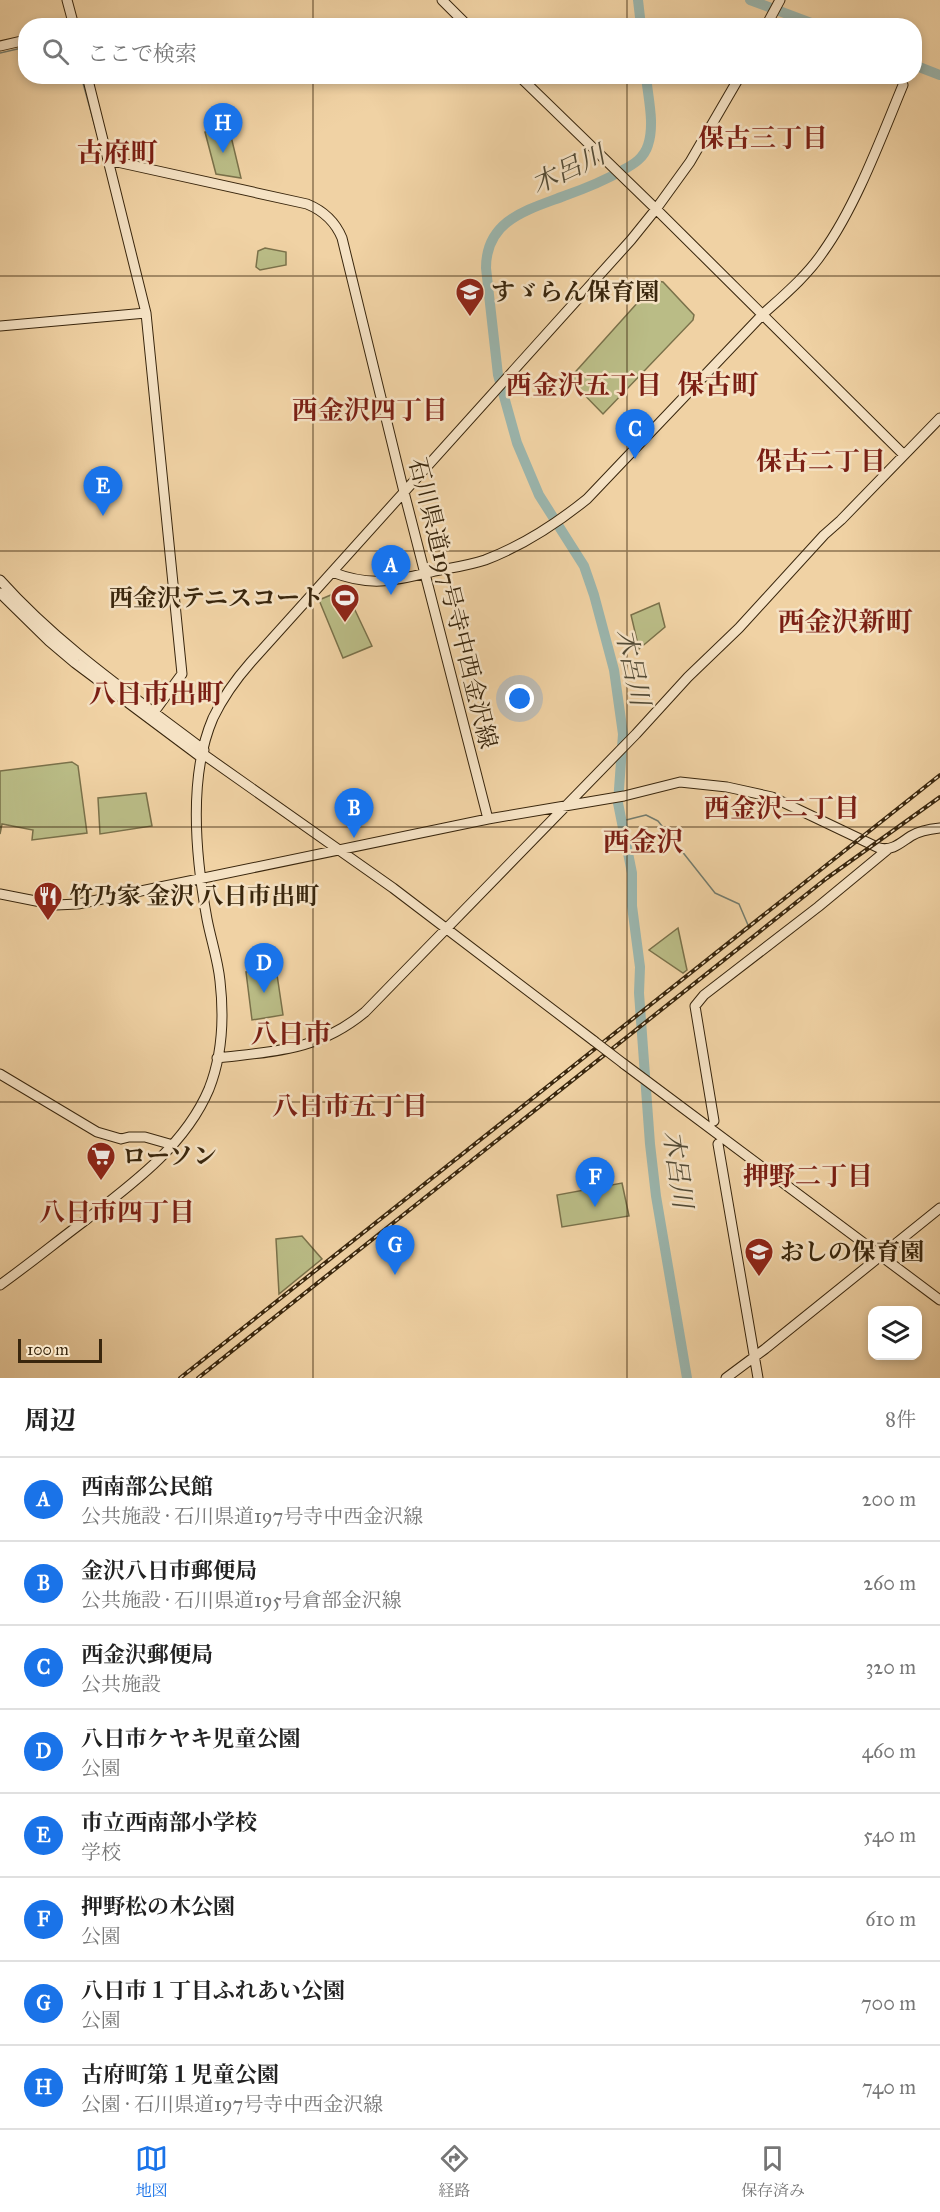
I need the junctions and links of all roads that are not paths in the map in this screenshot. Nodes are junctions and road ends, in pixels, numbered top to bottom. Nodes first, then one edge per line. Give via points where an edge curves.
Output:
1 (67, 0) edge
2 (442, 0) edge
3 (780, 0) edge
4 (72, 18) edge
5 (460, 18) edge
6 (770, 18) edge
7 (18, 42) edge
8 (0, 46) edge
9 (89, 84) edge
10 (527, 84) edge
11 (736, 84) edge
12 (903, 85) dead end
13 (108, 160) junction
14 (657, 209) junction
15 (146, 313) junction
16 (762, 315) junction
17 (0, 326) edge
18 (940, 418) edge
19 (904, 455) junction
20 (404, 492) junction
21 (332, 572) junction
22 (426, 573) junction
23 (0, 580) edge
24 (0, 593) edge
25 (154, 712) junction
26 (203, 754) junction
27 (565, 807) junction
28 (488, 819) junction
29 (940, 828) edge
30 (339, 850) junction
31 (887, 850) junction
32 (200, 879) junction
33 (0, 894) edge
34 (446, 930) junction
35 (217, 1058) junction
36 (0, 1074) edge
37 (714, 1121) dead end
38 (718, 1144) dead end
39 (173, 1145) junction
40 (940, 1208) edge
41 (880, 1256) junction
42 (0, 1285) edge
43 (940, 1300) edge
44 (753, 1357) junction
45 (726, 1378) edge
46 (737, 1378) edge
47 (758, 1378) edge

1 - 4 street
2 - 5 street
3 - 6 street
7 - 8 street
9 - 13 street
10 - 14 street
11 - 14 street via 710,131
12 - 16 street via 822,255
13 - 15 street
13 - 20 street, 石川県道197号寺中西金沢線 via 307,204 335,223 342,238
14 - 16 street
14 - 20 street
15 - 17 street
15 - 25 street via 182,674
16 - 19 street
16 - 22 street via 587,499 554,525 484,560
18 - 19 street
19 - 27 street
20 - 21 street
20 - 22 street, 石川県道197号寺中西金沢線
21 - 22 street via 364,581 396,580
21 - 26 street via 236,680 212,720
22 - 28 street, 石川県道197号寺中西金沢線
23 - 25 street via 57,637
24 - 26 street via 75,663
25 - 26 street
26 - 30 street
26 - 32 street via 196,825
27 - 28 street
27 - 31 street via 680,782 772,797
27 - 34 street
28 - 30 street
29 - 31 street via 912,835
30 - 32 street
30 - 34 street
31 - 37 street via 704,994 695,1006
32 - 33 street via 78,904 56,905
32 - 35 street via 220,982 221,1036
34 - 35 street via 365,1012 335,1033 307,1045
34 - 41 street, bridge
35 - 39 street via 208,1089
36 - 39 street via 97,1131 121,1139 145,1137
38 - 44 street
39 - 42 street via 126,1188
40 - 41 street
41 - 43 street
41 - 44 street
44 - 45 street
44 - 46 street via 750,1366
44 - 47 street

